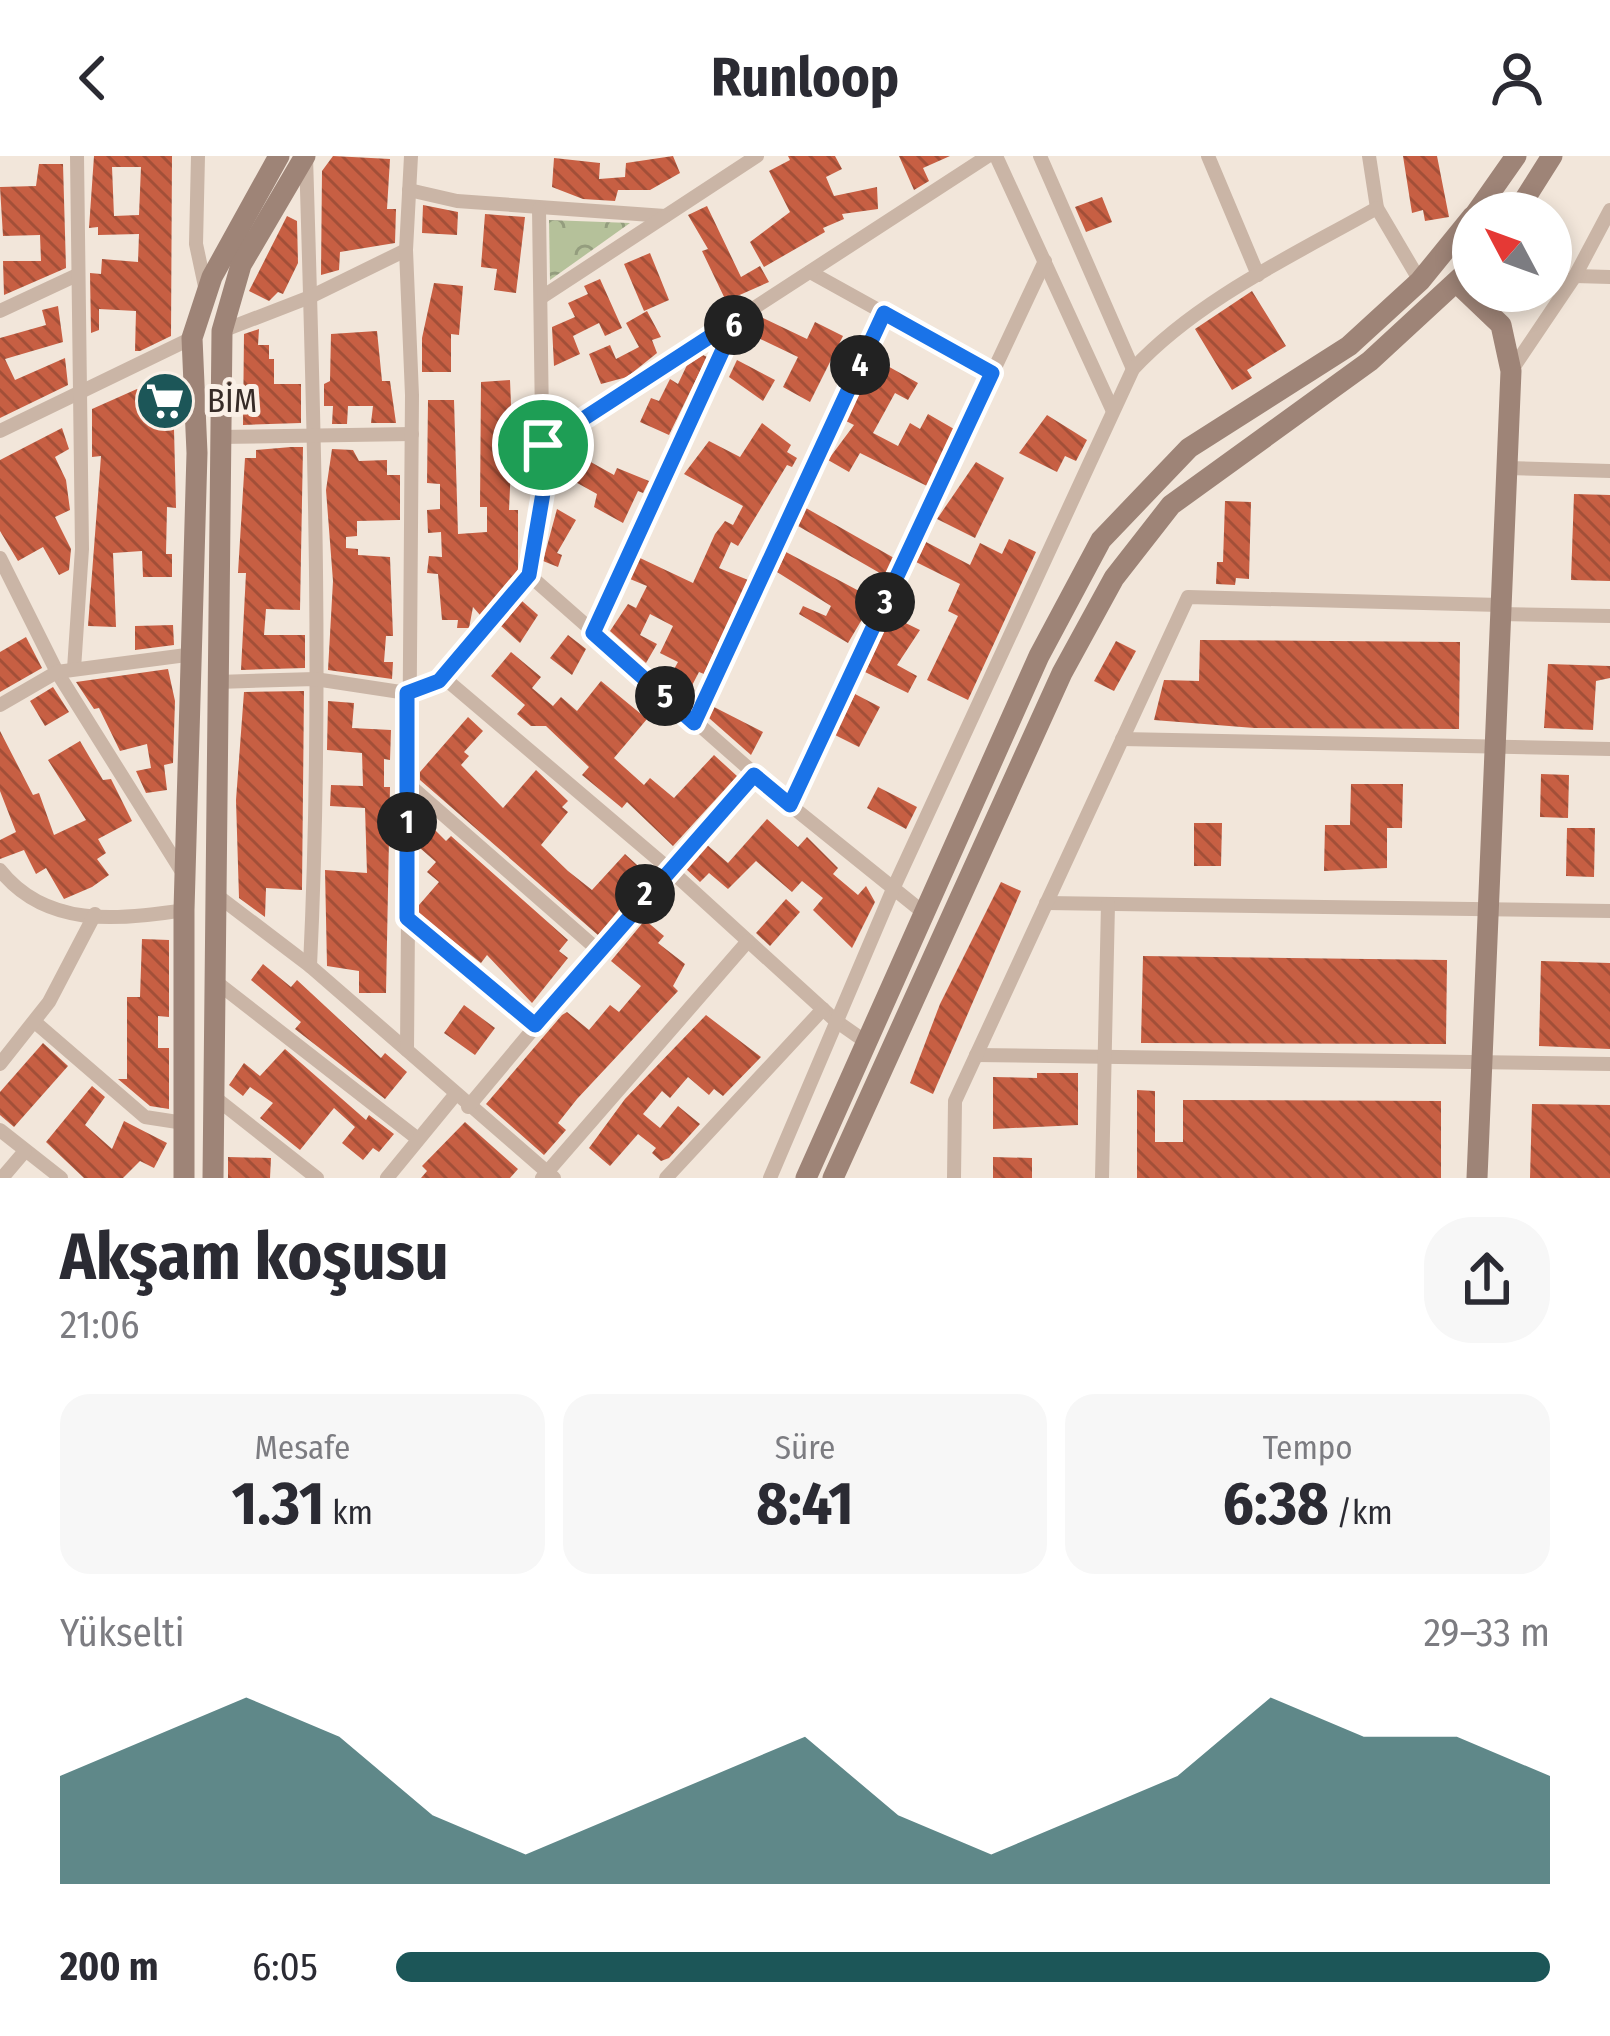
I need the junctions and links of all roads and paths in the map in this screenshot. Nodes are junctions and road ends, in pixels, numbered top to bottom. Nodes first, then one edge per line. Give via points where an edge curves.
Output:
1 (77, 156) edge
2 (198, 156) edge
3 (279, 156) edge
4 (306, 156) edge
5 (411, 156) edge
6 (758, 156) edge
7 (992, 156) edge
8 (1040, 156) edge
9 (1208, 156) edge
10 (1369, 156) edge
11 (1516, 156) edge
12 (1552, 156) edge
13 (409, 190) junction
14 (1490, 192) edge
15 (1529, 192) edge
16 (1377, 208) junction
17 (539, 209) junction
18 (1610, 210) edge
19 (665, 216) junction
20 (1452, 241) edge
21 (406, 250) junction
22 (1045, 261) junction
23 (810, 272) junction
24 (77, 275) junction
25 (1258, 275) junction
26 (1575, 276) junction
27 (1610, 277) edge
28 (1420, 281) junction
29 (1452, 287) edge
30 (208, 296) junction
31 (310, 297) junction
32 (542, 297) junction
33 (0, 311) edge
34 (1492, 312) edge
35 (884, 313) junction
36 (737, 319) junction
37 (223, 331) junction
38 (192, 338) junction
39 (1133, 370) junction
40 (1511, 371) junction
41 (992, 373) junction
42 (81, 393) junction
43 (1112, 409) junction
44 (0, 431) edge
45 (317, 432) junction
46 (412, 434) junction
47 (218, 437) junction
48 (543, 445) junction
49 (1507, 468) junction
50 (1610, 471) edge
51 (0, 558) edge
52 (529, 575) junction
53 (1500, 609) junction
54 (1610, 616) edge
55 (593, 633) junction
56 (194, 653) junction
57 (65, 670) junction
58 (443, 677) junction
59 (315, 679) junction
60 (218, 682) junction
61 (407, 693) junction
62 (0, 705) edge
63 (694, 723) junction
64 (1122, 739) junction
65 (1493, 747) junction
66 (1610, 749) edge
67 (754, 775) junction
68 (407, 783) junction
69 (790, 805) junction
70 (668, 868) junction
71 (0, 870) edge
72 (188, 882) junction
73 (892, 889) junction
74 (214, 892) junction
75 (1046, 903) junction
76 (1108, 904) junction
77 (184, 910) junction
78 (1484, 911) junction
79 (1610, 911) edge
80 (924, 913) junction
81 (95, 914) junction
82 (407, 918) junction
83 (748, 941) junction
84 (598, 950) junction
85 (310, 966) junction
86 (215, 981) junction
87 (823, 1009) junction
88 (836, 1021) junction
89 (36, 1024) junction
90 (535, 1025) junction
91 (866, 1042) junction
92 (407, 1050) junction
93 (976, 1055) junction
94 (1105, 1057) junction
95 (1479, 1063) junction
96 (0, 1064) edge
97 (1610, 1064) edge
98 (454, 1095) junction
99 (213, 1096) junction
100 (468, 1107) junction
101 (184, 1123) junction
102 (0, 1130) edge
103 (418, 1139) junction
104 (25, 1151) junction
105 (547, 1176) edge
106 (2, 1178) edge
107 (61, 1178) edge
108 (184, 1178) edge
109 (213, 1178) edge
110 (316, 1178) edge
111 (388, 1178) edge
112 (666, 1178) edge
113 (770, 1178) edge
114 (806, 1178) edge
115 (833, 1178) edge
116 (954, 1178) edge
117 (1102, 1178) edge
118 (1477, 1178) edge

1 - 24 street
2 - 30 street via 196,244
3 - 30 main road
4 - 31 street
4 - 37 main road via 241,266
5 - 13 street
6 - 19 street
7 - 22 street
7 - 23 street
8 - 39 street
9 - 25 street
10 - 16 street
11 - 14 main road
12 - 15 main road
13 - 17 street
13 - 21 street
16 - 25 street
16 - 28 street
17 - 19 street
17 - 32 street
18 - 26 street
19 - 32 street
20 - 28 main road
21 - 31 street
21 - 46 street
22 - 41 street
22 - 43 street
23 - 35 street
23 - 36 street
24 - 33 street
24 - 42 street
25 - 39 street via 1157,343
26 - 27 street
26 - 40 street
28 - 80 main road via 1349,346 1189,448 1101,541 1039,656
29 - 115 main road via 1370,361 1171,505 1114,578 1062,673
30 - 38 main road
31 - 37 street
31 - 45 street
32 - 48 street
34 - 40 main road
35 - 41 street
35 - 63 street
36 - 48 street
36 - 55 street
37 - 47 main road
38 - 42 street
38 - 56 main road
39 - 43 street
40 - 49 main road
41 - 69 street
42 - 44 street
42 - 57 street via 82,549
43 - 73 street
45 - 46 street
45 - 47 street
45 - 59 street
46 - 61 street
47 - 60 main road
48 - 52 street
49 - 50 street
49 - 53 main road
51 - 57 street
52 - 55 street
52 - 58 street
53 - 54 street
53 - 64 street via 1188,597
53 - 65 main road
55 - 63 street
56 - 57 street
56 - 72 main road
57 - 62 street
57 - 72 street
58 - 61 street
58 - 70 street
59 - 60 street
59 - 61 street
59 - 85 street
60 - 74 main road
61 - 68 street
63 - 67 street
64 - 65 street
64 - 75 street
65 - 66 street
65 - 78 main road
67 - 69 street
67 - 70 street
68 - 82 street
68 - 84 street
69 - 73 street
70 - 83 street
70 - 84 street
71 - 81 street via 36,906
72 - 77 main road
73 - 80 street
73 - 88 street
74 - 85 street
74 - 86 main road
75 - 76 street
75 - 93 street
76 - 78 street
76 - 94 street
77 - 81 street
77 - 101 main road
78 - 79 street
78 - 95 main road
80 - 91 main road
81 - 89 street
82 - 90 street
82 - 92 street
83 - 87 street
83 - 105 street
84 - 90 street
85 - 92 street
86 - 99 main road
86 - 103 street
87 - 88 street
87 - 112 street
88 - 91 street
88 - 113 street
89 - 96 street
89 - 101 street via 145,1118
90 - 100 street
91 - 114 main road
92 - 98 street
93 - 94 street
93 - 116 street via 955,1100
94 - 95 street
94 - 117 street
95 - 97 street
95 - 118 main road
98 - 100 street
98 - 103 street
99 - 109 main road
99 - 110 street
100 - 105 street
101 - 108 main road
102 - 104 street
103 - 111 street
104 - 106 street
104 - 107 street

